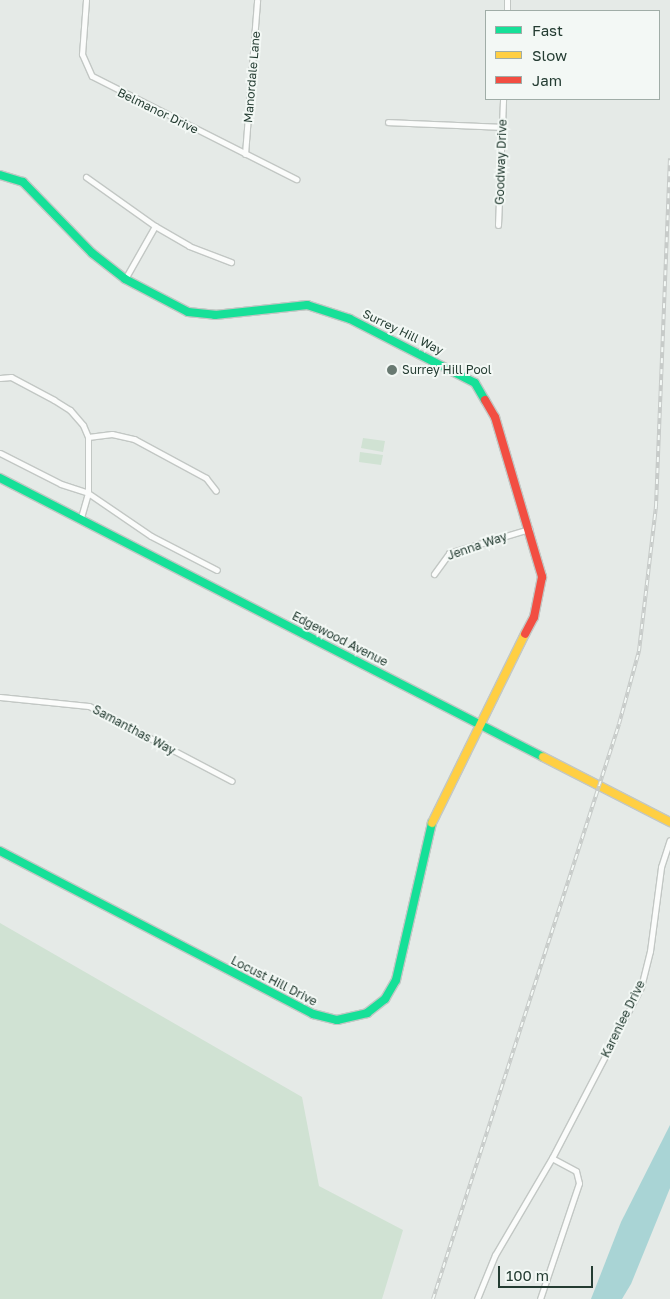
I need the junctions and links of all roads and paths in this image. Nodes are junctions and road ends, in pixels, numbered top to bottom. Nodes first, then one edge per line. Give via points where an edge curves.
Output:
1 (86, 0) edge
2 (257, 0) edge
3 (504, 100) edge
4 (388, 122) dead end
5 (502, 127) junction
6 (245, 154) junction
7 (0, 175) edge
8 (86, 177) dead end
9 (296, 179) dead end
10 (498, 225) dead end
11 (155, 226) junction
12 (231, 262) dead end
13 (125, 280) junction
14 (0, 378) edge
15 (88, 437) junction
16 (0, 453) edge
17 (0, 478) edge
18 (216, 491) dead end
19 (88, 493) junction
20 (81, 518) junction
21 (530, 529) junction
22 (217, 570) dead end
23 (434, 574) dead end
24 (0, 697) edge
25 (479, 724) junction
26 (232, 782) dead end
27 (670, 822) edge
28 (670, 840) edge
29 (0, 850) edge
30 (552, 1158) junction
31 (477, 1299) edge
32 (540, 1299) edge

1 - 6 street, Belmanor Drive via 82,54 92,76
2 - 6 street, Manordale Lane
3 - 5 street, Goodway Drive
4 - 5 street
5 - 10 street, Goodway Drive
6 - 9 street, Belmanor Drive
7 - 13 street, Surrey Hill Way via 24,182 92,253
8 - 11 street
11 - 12 street via 189,246
11 - 13 street
13 - 21 street, Surrey Hill Way via 200,315 280,305 307,305 334,312 475,383 496,417
14 - 15 street via 11,377 70,410
15 - 18 street via 112,434 134,439 206,478
15 - 19 street
16 - 19 street via 61,484
17 - 20 street, Edgewood Avenue
19 - 20 street
19 - 22 street via 151,536
20 - 25 street, Edgewood Avenue
21 - 23 street, Jenna Way via 449,553
21 - 25 street, Surrey Hill Way via 542,577 540,602
24 - 26 street, Samanthas Way via 89,706
25 - 27 street, Edgewood Avenue
25 - 29 street, Locust Hill Drive via 433,817 396,980 377,1007 356,1018 337,1020 313,1014
28 - 30 street, Karenlee Drive via 661,867 650,951 641,987
30 - 31 street, Karenlee Drive via 495,1255
30 - 32 street via 576,1171 579,1183

